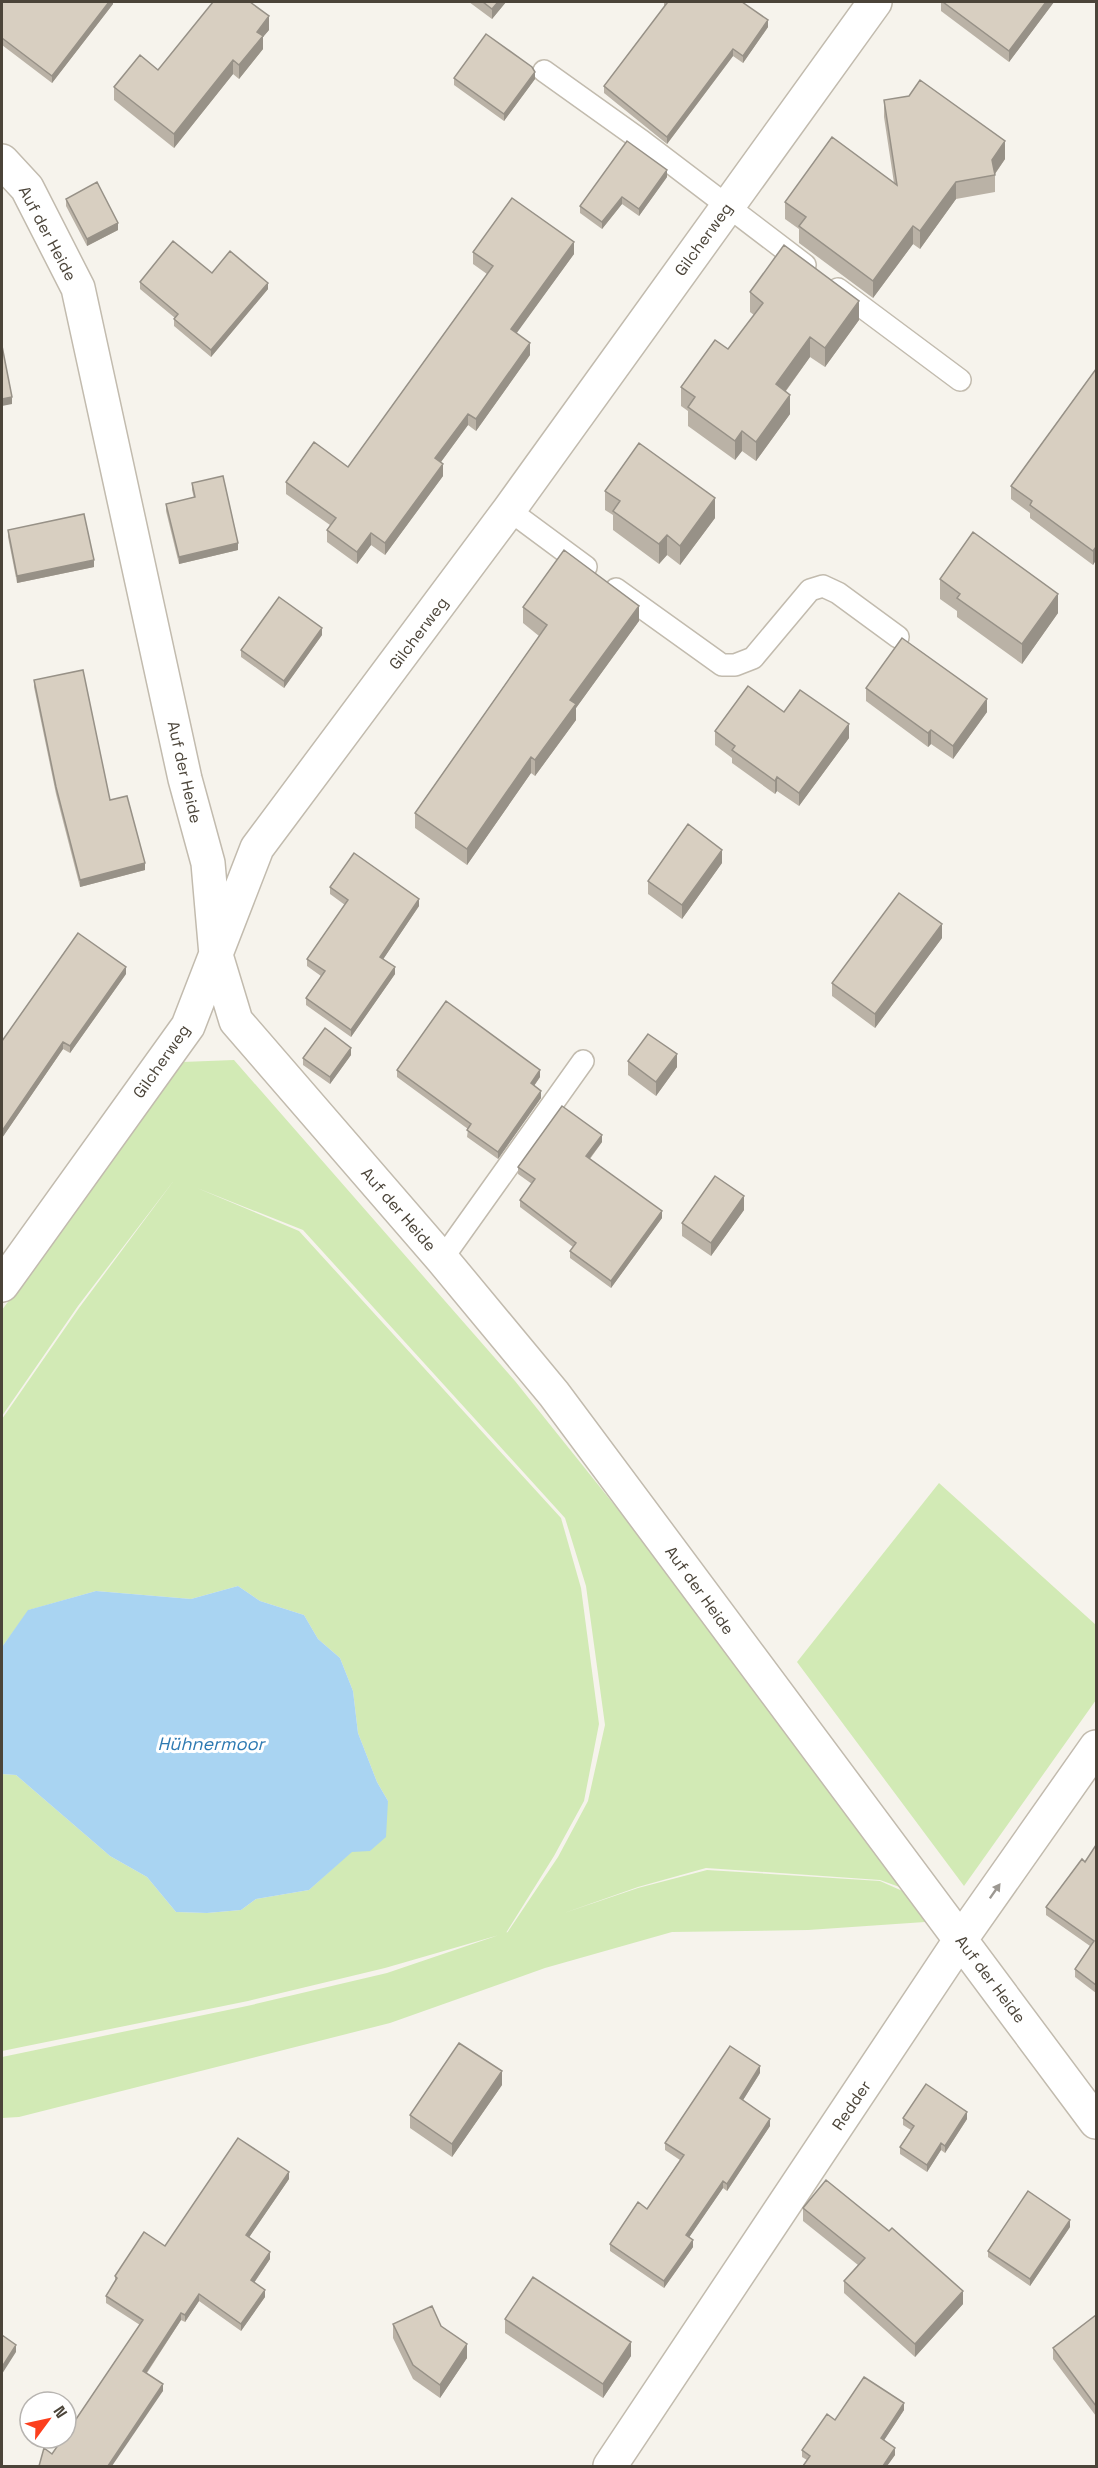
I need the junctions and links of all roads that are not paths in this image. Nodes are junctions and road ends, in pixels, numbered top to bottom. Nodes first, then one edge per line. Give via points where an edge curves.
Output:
1 (875, 2) edge
2 (544, 71) dead end
3 (2, 161) edge
4 (727, 207) junction
5 (960, 380) dead end
6 (509, 510) junction
7 (898, 637) dead end
8 (216, 955) junction
9 (583, 1061) dead end
10 (442, 1259) junction
11 (2, 1285) edge
12 (1096, 1747) edge
13 (961, 1939) junction
14 (1096, 2122) edge
15 (610, 2466) edge

1 - 4 street, Gilcherweg
2 - 4 lane
3 - 8 street, Auf der Heide via 27,188 78,288 185,779 208,863
4 - 5 lane
4 - 6 street, Gilcherweg
6 - 7 lane via 722,665 753,658 810,590 823,586
6 - 8 street, Gilcherweg via 257,848
8 - 10 street, Auf der Heide via 236,1022
8 - 11 street, Gilcherweg via 188,1026
9 - 10 lane
10 - 13 street, Auf der Heide via 554,1394
13 -> 12 street, Redder
13 - 14 street, Auf der Heide
13 - 15 street, Redder

